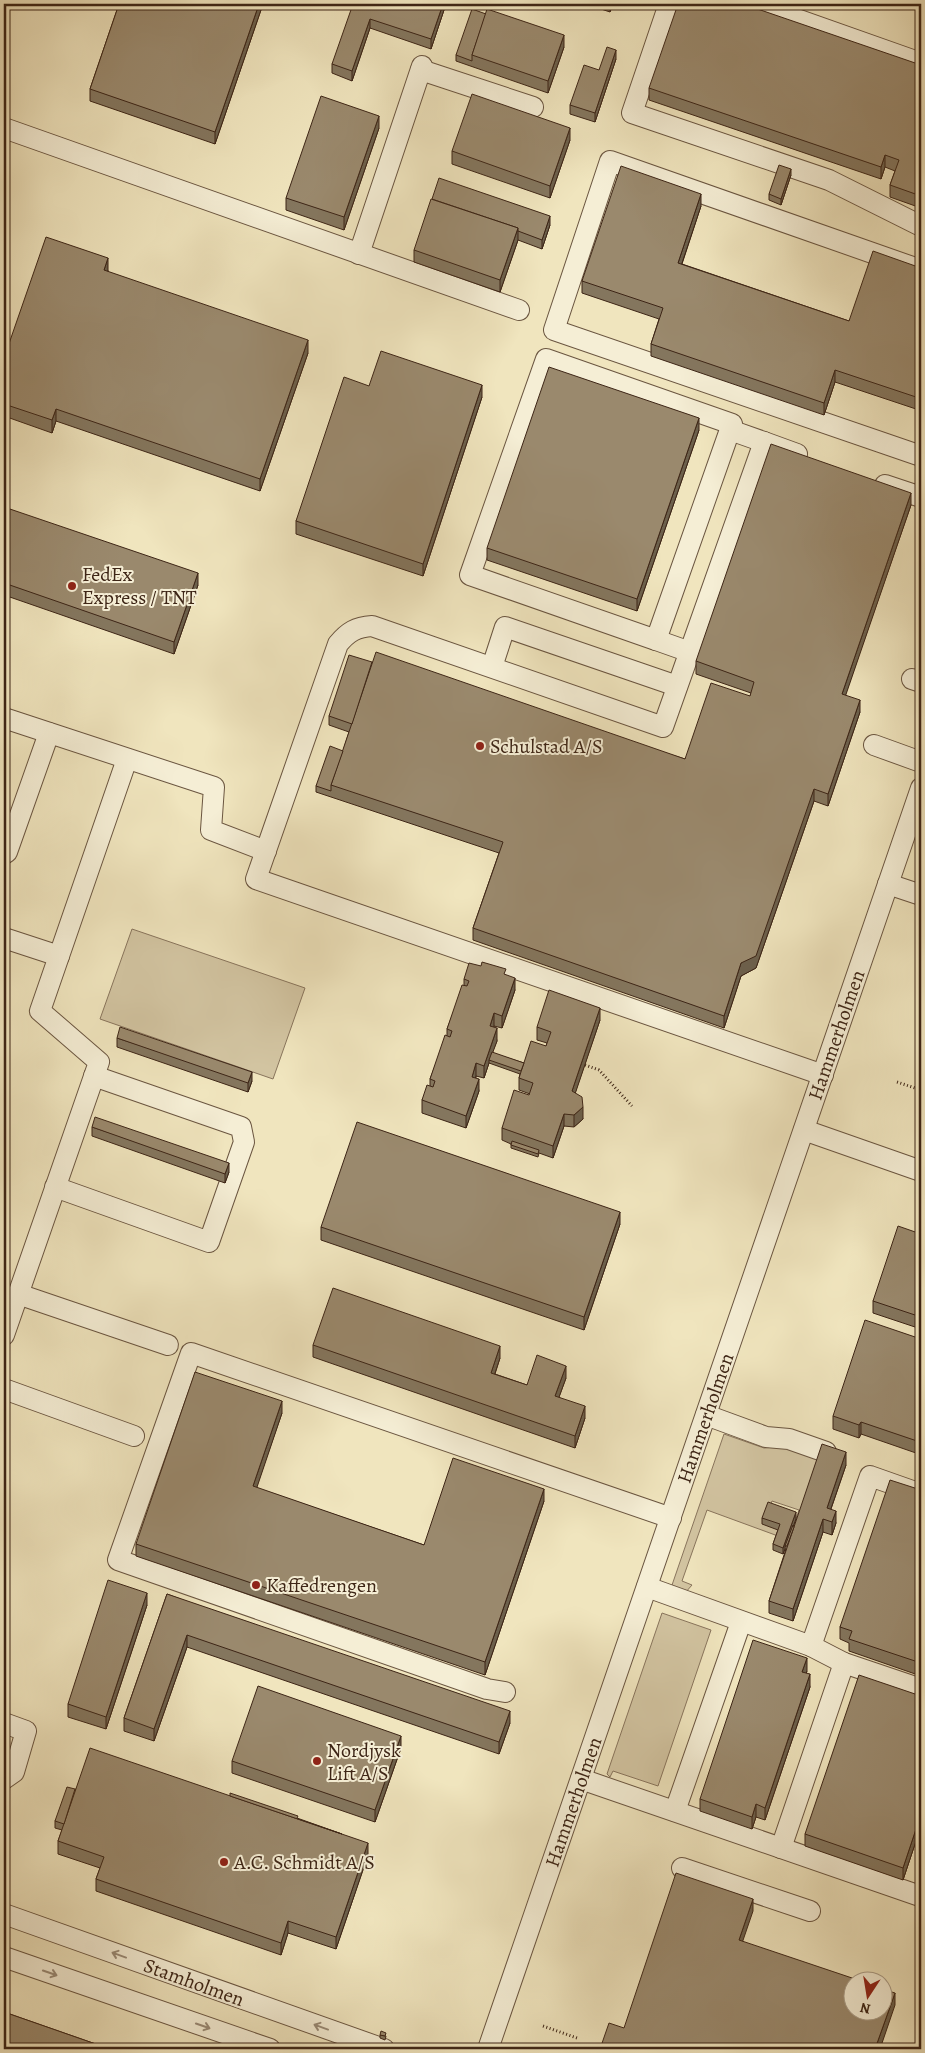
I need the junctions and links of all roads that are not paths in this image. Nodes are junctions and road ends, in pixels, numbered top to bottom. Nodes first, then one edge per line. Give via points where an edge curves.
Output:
1 (669, 4) edge
2 (754, 4) edge
3 (921, 63) edge
4 (533, 107) dead end
5 (4, 128) edge
6 (921, 226) edge
7 (359, 254) junction
8 (921, 270) edge
9 (519, 310) dead end
10 (730, 430) junction
11 (764, 442) junction
12 (921, 456) edge
13 (819, 462) edge
14 (866, 478) edge
15 (921, 497) edge
16 (656, 640) junction
17 (690, 652) junction
18 (492, 667) junction
19 (678, 686) junction
20 (4, 718) edge
21 (49, 733) junction
22 (874, 745) dead end
23 (128, 759) junction
24 (921, 762) edge
25 (921, 788) edge
26 (266, 851) junction
27 (4, 854) edge
28 (888, 884) junction
29 (921, 895) edge
30 (4, 938) edge
31 (58, 956) junction
32 (822, 1075) junction
33 (94, 1076) junction
34 (804, 1130) junction
35 (921, 1171) edge
36 (55, 1187) junction
37 (18, 1294) junction
38 (4, 1335) edge
39 (168, 1346) dead end
40 (4, 1389) edge
41 (706, 1415) junction
42 (134, 1436) dead end
43 (826, 1452) edge
44 (921, 1494) edge
45 (671, 1518) junction
46 (647, 1588) junction
47 (741, 1622) junction
48 (811, 1646) junction
49 (844, 1663) junction
50 (921, 1690) edge
51 (505, 1692) dead end
52 (4, 1723) edge
53 (4, 1778) edge
54 (581, 1779) junction
55 (675, 1811) junction
56 (781, 1848) junction
57 (682, 1868) dead end
58 (921, 1892) edge
59 (810, 1911) dead end
60 (4, 1914) edge
61 (4, 1957) edge
62 (270, 2049) edge
63 (384, 2049) edge
64 (488, 2049) edge

1 - 6 street via 632,113 829,180
2 - 3 street
4 - 7 street via 422,68
5 - 7 street
7 - 9 street
8 - 12 street via 610,162 554,330
10 - 11 street
10 - 16 street
10 - 16 street via 732,424 546,359 470,575
11 - 13 street
11 - 17 street
14 - 15 street
16 - 17 street
17 - 19 street
18 - 19 street via 505,627
18 - 19 street via 663,727
18 - 26 street via 372,626 360,626 346,634 338,644
20 - 21 street
21 - 23 street
21 - 27 street
22 - 24 street
23 - 26 street via 214,787 211,830
23 - 31 street
25 - 28 street, Hammerholmen
26 - 32 street via 256,879
28 - 29 street
28 - 32 street, Hammerholmen
30 - 31 street
31 - 33 street via 40,1011 99,1062
32 - 34 street, Hammerholmen
33 - 36 street
33 - 36 street via 241,1127 244,1142 222,1206 209,1242
34 - 35 street
34 - 41 street, Hammerholmen
36 - 37 street
37 - 38 street
37 - 39 street
40 - 42 street
41 - 43 street via 766,1437 789,1439
41 - 45 street, Hammerholmen
44 - 48 street via 870,1476
45 - 46 street, Hammerholmen
45 - 51 street via 191,1353 118,1560 478,1686
46 - 47 street
46 - 54 street, Hammerholmen
47 - 48 street
47 - 55 street
48 - 49 street
49 - 50 street
49 - 56 street
52 - 53 street via 26,1732 14,1772
54 - 55 street
54 - 64 street, Hammerholmen
55 - 56 street
56 - 58 street via 920,1896
57 - 59 street
63 -> 60 street, Stamholmen
61 -> 62 street, Stamholmen

